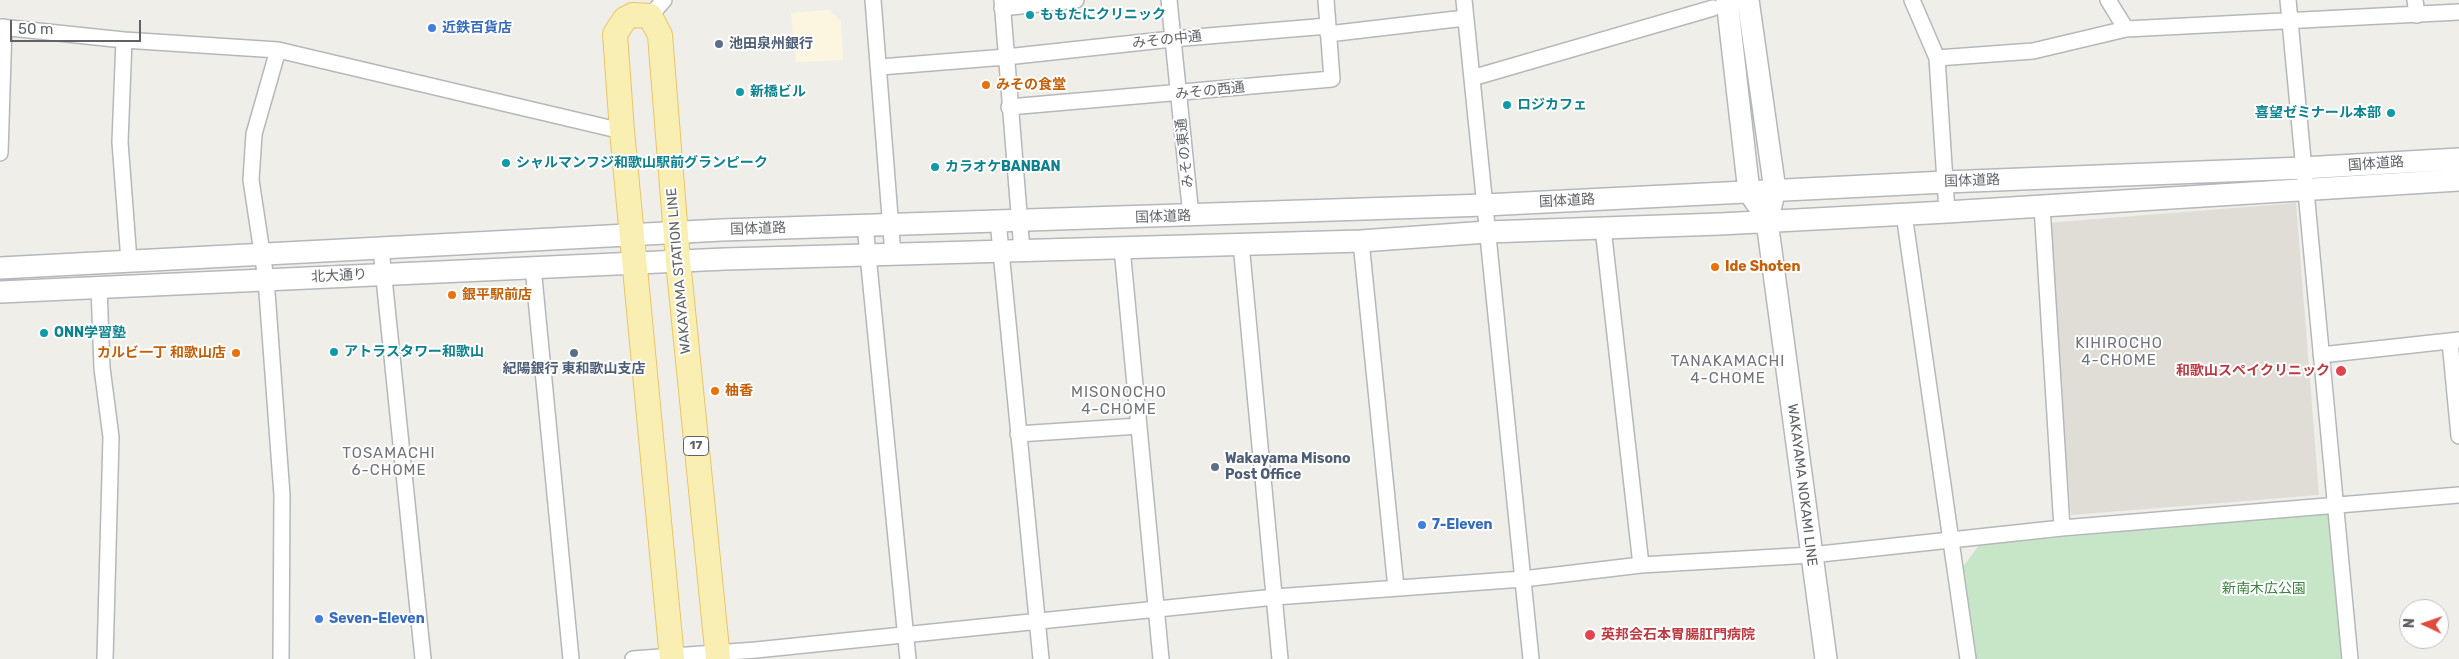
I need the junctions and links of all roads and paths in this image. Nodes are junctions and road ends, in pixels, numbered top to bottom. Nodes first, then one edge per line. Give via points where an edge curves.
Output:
1 (873, 0) edge
2 (1076, 0) edge
3 (1169, 0) edge
4 (1326, 0) edge
5 (1464, 0) edge
6 (1912, 0) edge
7 (2108, 0) edge
8 (2288, 0) edge
9 (1733, 3) edge
10 (1002, 4) edge
11 (657, 8) edge
12 (2416, 8) edge
13 (2459, 12) edge
14 (1465, 18) junction
15 (2290, 22) junction
16 (2, 27) edge
17 (2126, 29) junction
18 (1328, 30) junction
19 (1172, 39) junction
20 (124, 40) junction
21 (278, 50) junction
22 (1006, 57) junction
23 (1938, 58) junction
24 (880, 67) junction
25 (1472, 78) junction
26 (1179, 94) junction
27 (1010, 107) junction
28 (622, 131) junction
29 (0, 153) edge
30 (2459, 159) edge
31 (2303, 178) junction
32 (2459, 180) edge
33 (1945, 182) junction
34 (1775, 190) junction
35 (1749, 192) junction
36 (1485, 205) junction
37 (2042, 206) junction
38 (1947, 212) junction
39 (1904, 214) junction
40 (1191, 216) junction
41 (998, 221) junction
42 (1020, 221) junction
43 (1767, 221) junction
44 (891, 225) junction
45 (865, 226) junction
46 (1603, 228) junction
47 (1487, 232) junction
48 (675, 233) junction
49 (632, 235) junction
50 (1361, 240) junction
51 (1241, 244) junction
52 (1122, 248) junction
53 (381, 249) junction
54 (1022, 251) junction
55 (1000, 252) junction
56 (263, 255) junction
57 (868, 255) junction
58 (893, 255) junction
59 (128, 261) junction
60 (678, 261) junction
61 (634, 263) junction
62 (533, 267) junction
63 (0, 268) edge
64 (383, 273) junction
65 (266, 279) junction
66 (100, 287) junction
67 (0, 292) edge
68 (2454, 340) edge
69 (2321, 355) junction
70 (1139, 426) junction
71 (1018, 434) junction
72 (2459, 436) edge
73 (2459, 495) edge
74 (2336, 506) junction
75 (2062, 528) junction
76 (1951, 539) junction
77 (1811, 555) junction
78 (1641, 565) junction
79 (1523, 579) junction
80 (1396, 588) junction
81 (1276, 598) junction
82 (1156, 610) junction
83 (1036, 622) junction
84 (906, 635) junction
85 (717, 656) edge
86 (672, 658) edge
87 (105, 659) edge
88 (280, 659) edge
89 (423, 659) edge
90 (571, 659) edge
91 (633, 659) edge
92 (908, 659) edge
93 (1040, 659) edge
94 (1161, 659) edge
95 (1280, 659) edge
96 (1531, 659) edge
97 (1826, 659) edge
98 (1968, 659) edge
99 (2350, 659) edge

1 - 24 street
2 - 10 street
3 - 19 street, みその東通
4 - 18 street, みその西通
5 - 14 street
6 - 23 street
7 - 17 street
8 - 15 street
9 - 25 street
9 - 34 street, WAKAYAMA NOKAMI LINE
9 - 35 street, WAKAYAMA NOKAMI LINE
10 - 22 street
11 - 28 main road, WAKAYAMA STATION LINE / 17 via 624,18 615,34
11 - 48 main road, WAKAYAMA STATION LINE / 17
12 - 13 street
12 - 15 street
14 - 18 street, みその中通
14 - 25 street
15 - 17 street
15 - 31 street
16 - 20 street
16 - 29 street
17 - 23 street via 2033,51
18 - 19 street, みその中通
18 - 26 street, みその西通 via 1332,79
19 - 22 street, みその中通
19 - 26 street, みその東通
20 - 21 street
20 - 59 street via 120,142
21 - 28 street
21 - 56 street via 254,134 251,180
22 - 24 street, みその中通
22 - 27 street
23 - 33 street
24 - 44 street
25 - 36 street
26 - 27 street, みその西通
26 - 40 street, みその東通
27 - 42 street
28 - 49 main road, WAKAYAMA STATION LINE / 17
30 - 31 street, 国体道路
31 - 32 street, 国体道路
31 - 33 street, 国体道路
31 - 37 street, 国体道路
31 - 69 street
33 - 34 street, 国体道路
33 - 38 street
34 - 35 street, 国体道路
34 - 43 street, WAKAYAMA NOKAMI LINE
35 - 36 street, 国体道路
35 - 43 street, WAKAYAMA NOKAMI LINE
36 - 40 street, 国体道路
36 - 47 street
37 - 38 street, 国体道路
37 - 75 street
38 - 39 street, 国体道路
39 - 43 street, 国体道路
39 - 76 street
40 - 42 street, 国体道路
41 - 42 street, 国体道路
41 - 44 street, 国体道路
41 - 55 street
42 - 54 street
43 - 46 street, 国体道路
43 - 77 street, WAKAYAMA NOKAMI LINE
44 - 45 street, 国体道路
44 - 58 street
45 - 48 street, 国体道路
45 - 57 street
46 - 47 street, 国体道路
46 - 78 street
47 - 50 street, 国体道路
47 - 79 street
48 - 49 street, 北大通り
48 - 60 main road, WAKAYAMA STATION LINE / 17
49 - 53 street, 北大通り
49 - 61 main road, WAKAYAMA STATION LINE / 17
50 - 51 street, 国体道路
50 - 80 street
51 - 52 street, 国体道路
51 - 81 street
52 - 54 street, 国体道路
52 - 70 street
53 - 56 street, 北大通り
53 - 64 street
54 - 55 street, 国体道路
55 - 58 street, 国体道路
55 - 71 street
56 - 59 street, 北大通り
56 - 65 street
57 - 58 street, 国体道路
57 - 60 street, 国体道路
57 - 84 street
59 - 63 street, 北大通り
60 - 61 street, 北大通り
60 - 85 main road, WAKAYAMA STATION LINE / 17
61 - 62 street, 北大通り
61 - 86 main road, WAKAYAMA STATION LINE / 17
62 - 64 street, 北大通り
62 - 90 street
64 - 65 street, 北大通り
64 - 89 street
65 - 66 street, 北大通り
65 - 88 street via 282,495
66 - 67 street, 北大通り
66 - 87 street via 102,368 111,437
68 - 69 street
68 - 72 street
69 - 74 street
70 - 71 street
70 - 82 street
71 - 83 street
73 - 74 street
74 - 75 street
74 - 99 street
75 - 76 street
76 - 77 street
76 - 98 street
77 - 78 street
77 - 97 street, WAKAYAMA NOKAMI LINE
78 - 79 street
79 - 80 street
79 - 96 street
80 - 81 street
81 - 82 street
81 - 95 street
82 - 83 street
82 - 94 street
83 - 84 street
83 - 93 street
84 - 85 street
84 - 92 street
85 - 86 street
86 - 91 street

